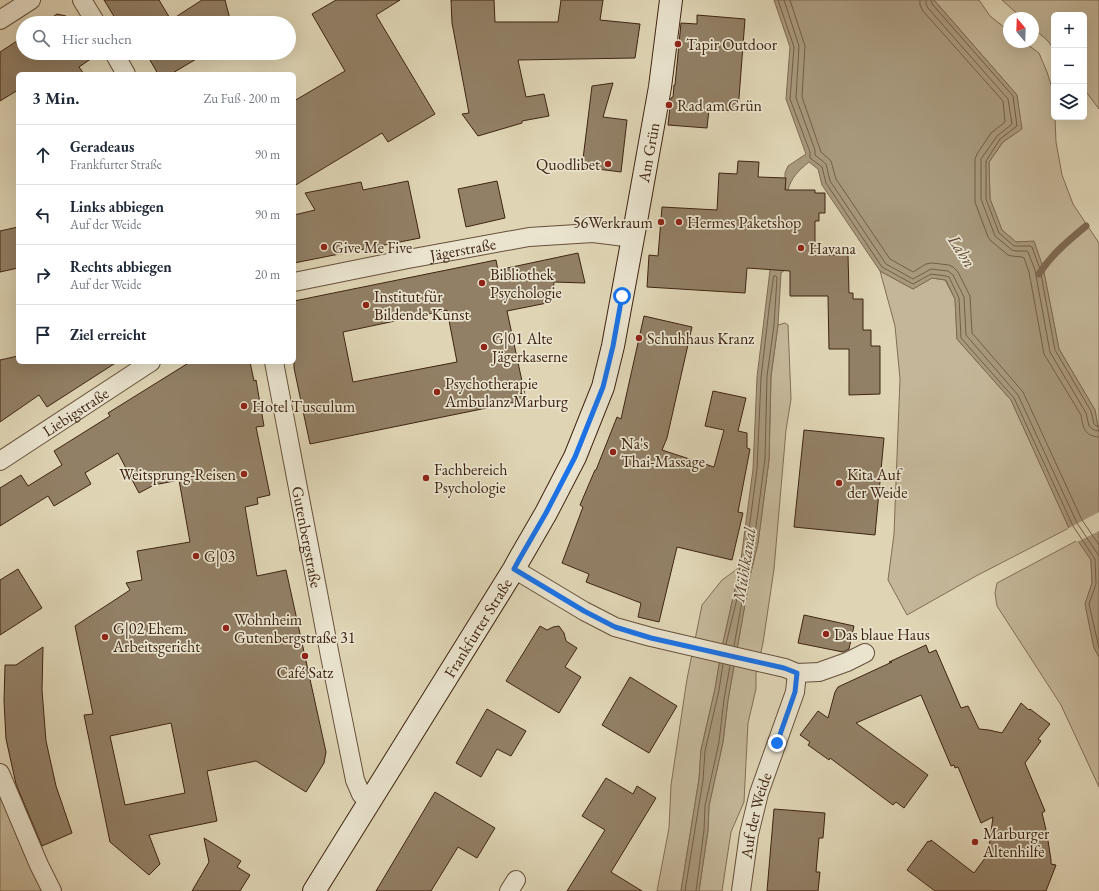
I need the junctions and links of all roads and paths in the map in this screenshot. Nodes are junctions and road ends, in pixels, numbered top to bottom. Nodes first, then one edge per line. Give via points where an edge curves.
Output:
1 (31, 0) edge
2 (82, 0) edge
3 (671, 0) edge
4 (92, 16) edge
5 (0, 20) edge
6 (118, 60) edge
7 (125, 72) edge
8 (633, 238) junction
9 (296, 282) edge
10 (621, 304) joint
11 (149, 364) edge
12 (274, 364) edge
13 (0, 461) edge
14 (514, 569) junction
15 (865, 654) dead end
16 (797, 673) junction
17 (0, 773) edge
18 (369, 803) junction
19 (52, 891) edge
20 (314, 891) edge
21 (741, 891) edge

1 - 5 street
2 - 4 street
3 - 8 street, Am Grün via 660,87
6 - 7 street
8 - 9 street, Jägerstraße via 593,233 529,237
8 - 10 street, Am Grün
10 - 14 street, Frankfurter Straße via 603,387 575,457
11 - 13 street, Liebigstraße
12 - 18 street, Gutenbergstraße via 355,780 361,794
14 - 16 street via 615,627
14 - 18 street, Frankfurter Straße
15 - 16 street via 819,672
16 - 21 street, Auf der Weide via 795,692 760,793 749,834
17 - 19 street
18 - 20 street, Frankfurter Straße

